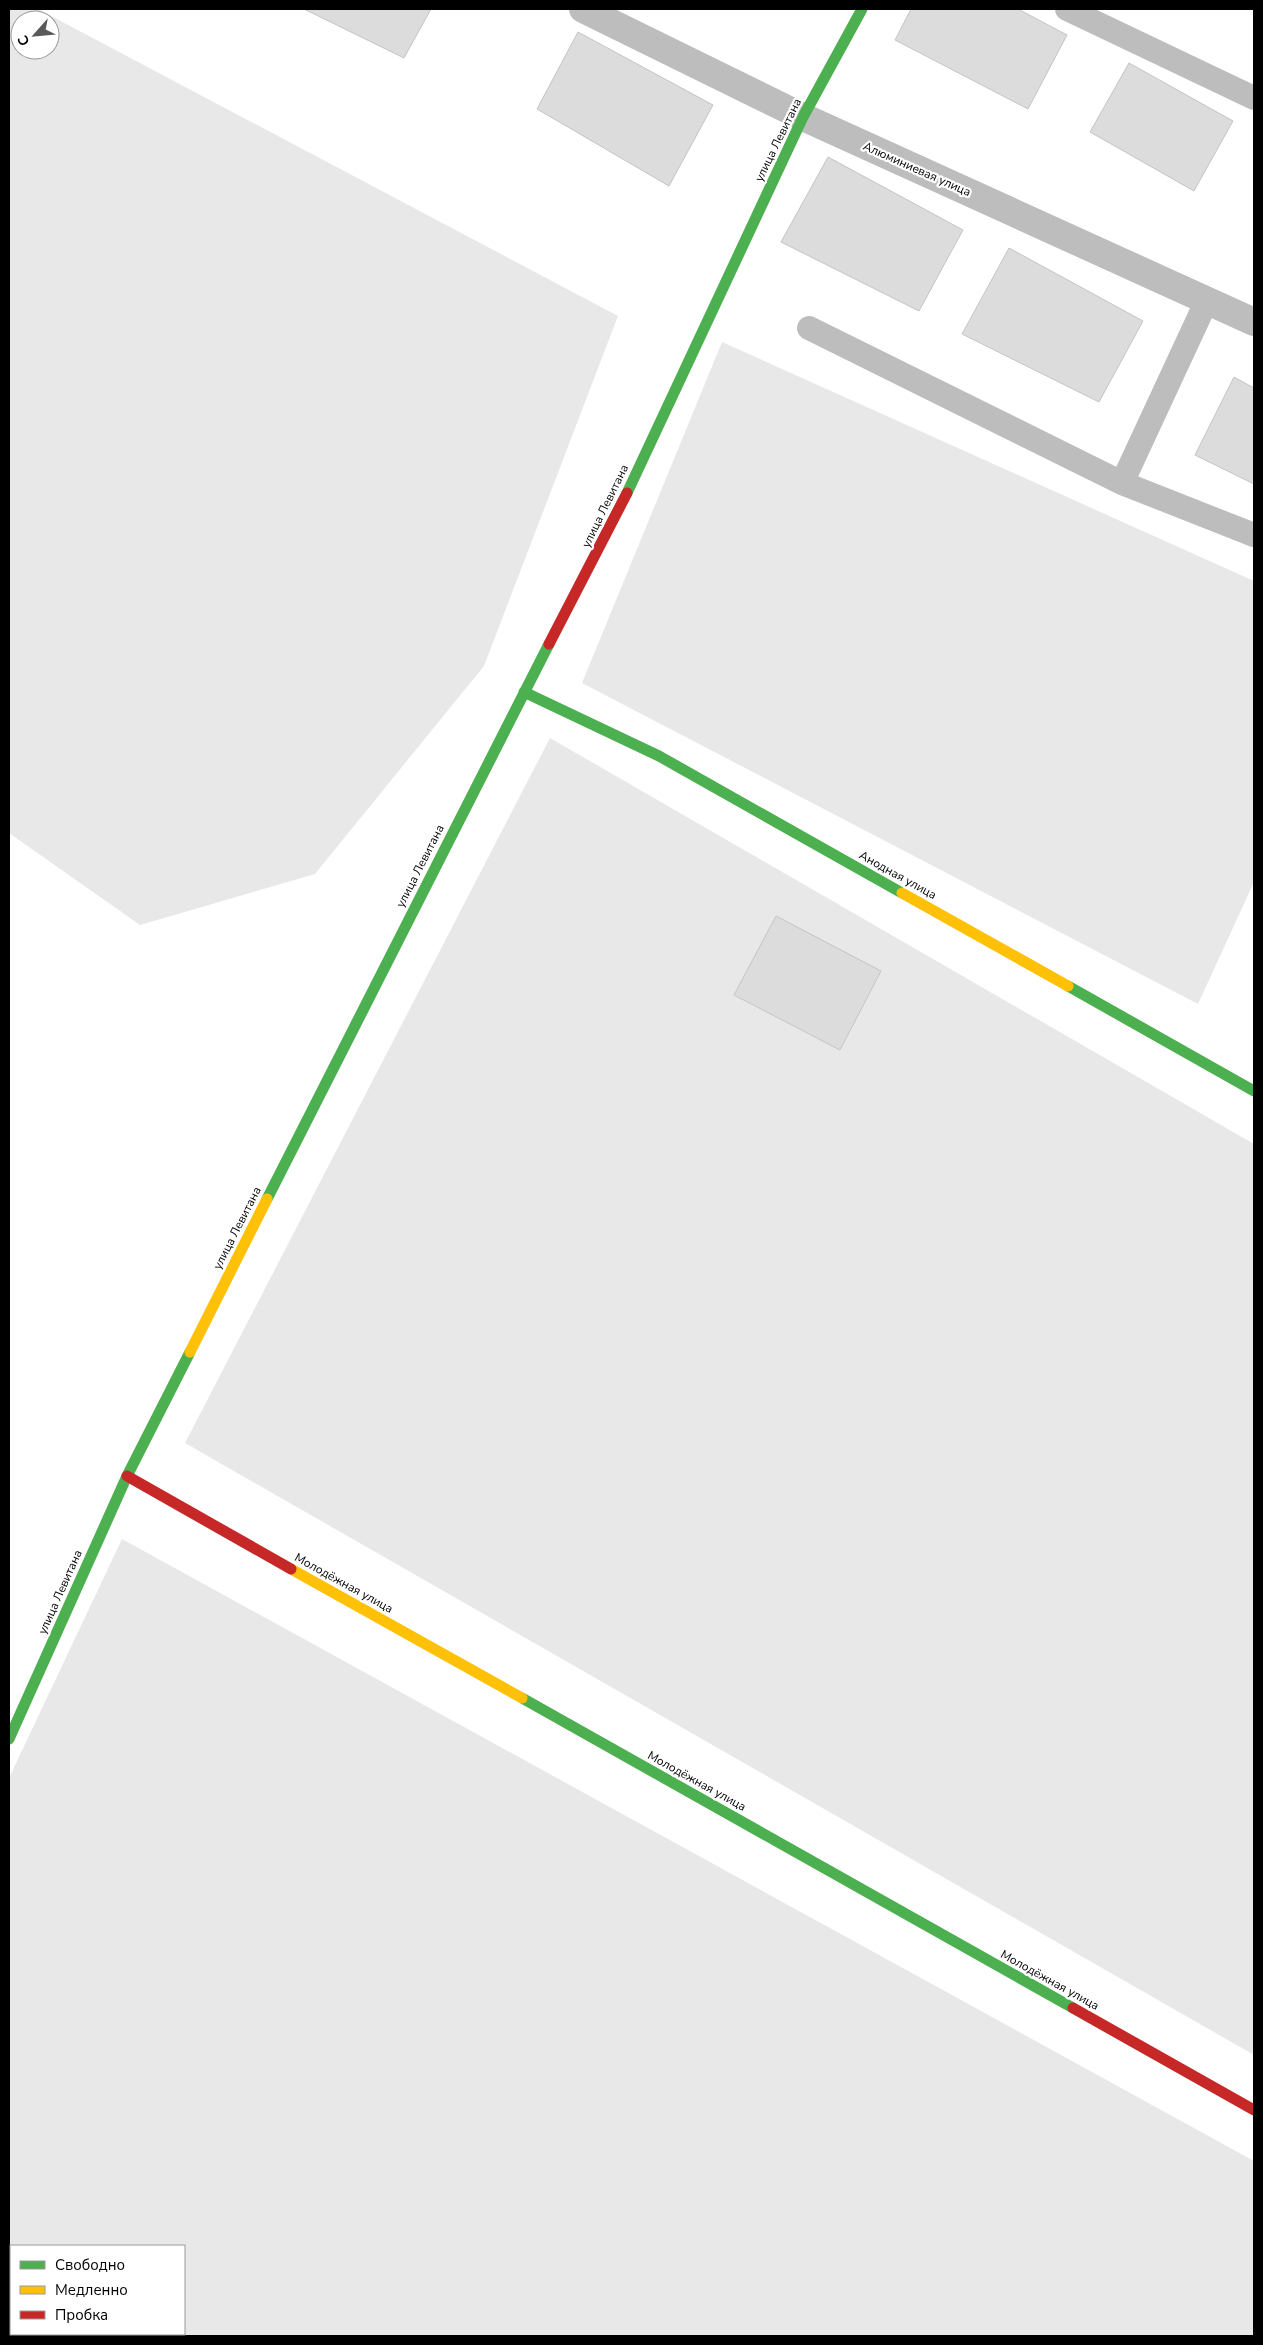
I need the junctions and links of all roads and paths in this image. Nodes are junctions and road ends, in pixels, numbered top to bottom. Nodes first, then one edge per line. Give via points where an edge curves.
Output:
1 (584, 9) edge
2 (862, 9) edge
3 (1068, 9) edge
4 (1254, 98) edge
5 (803, 117) junction
6 (1207, 300) junction
7 (1254, 322) edge
8 (810, 328) dead end
9 (1122, 483) junction
10 (1254, 535) edge
11 (524, 692) junction
12 (1254, 1091) edge
13 (127, 1476) junction
14 (9, 1739) edge
15 (1254, 2110) edge

1 - 5 street, Алюминиевая улица
2 - 5 street, улица Левитана
3 - 4 lane
5 - 6 street, Алюминиевая улица
5 - 11 street, улица Левитана via 615,518
6 - 7 street, Алюминиевая улица
6 - 9 lane
8 - 9 lane
9 - 10 lane
11 - 12 street, Анодная улица via 659,756
11 - 13 street, улица Левитана
13 - 14 street, улица Левитана
13 - 15 street, Молодёжная улица

